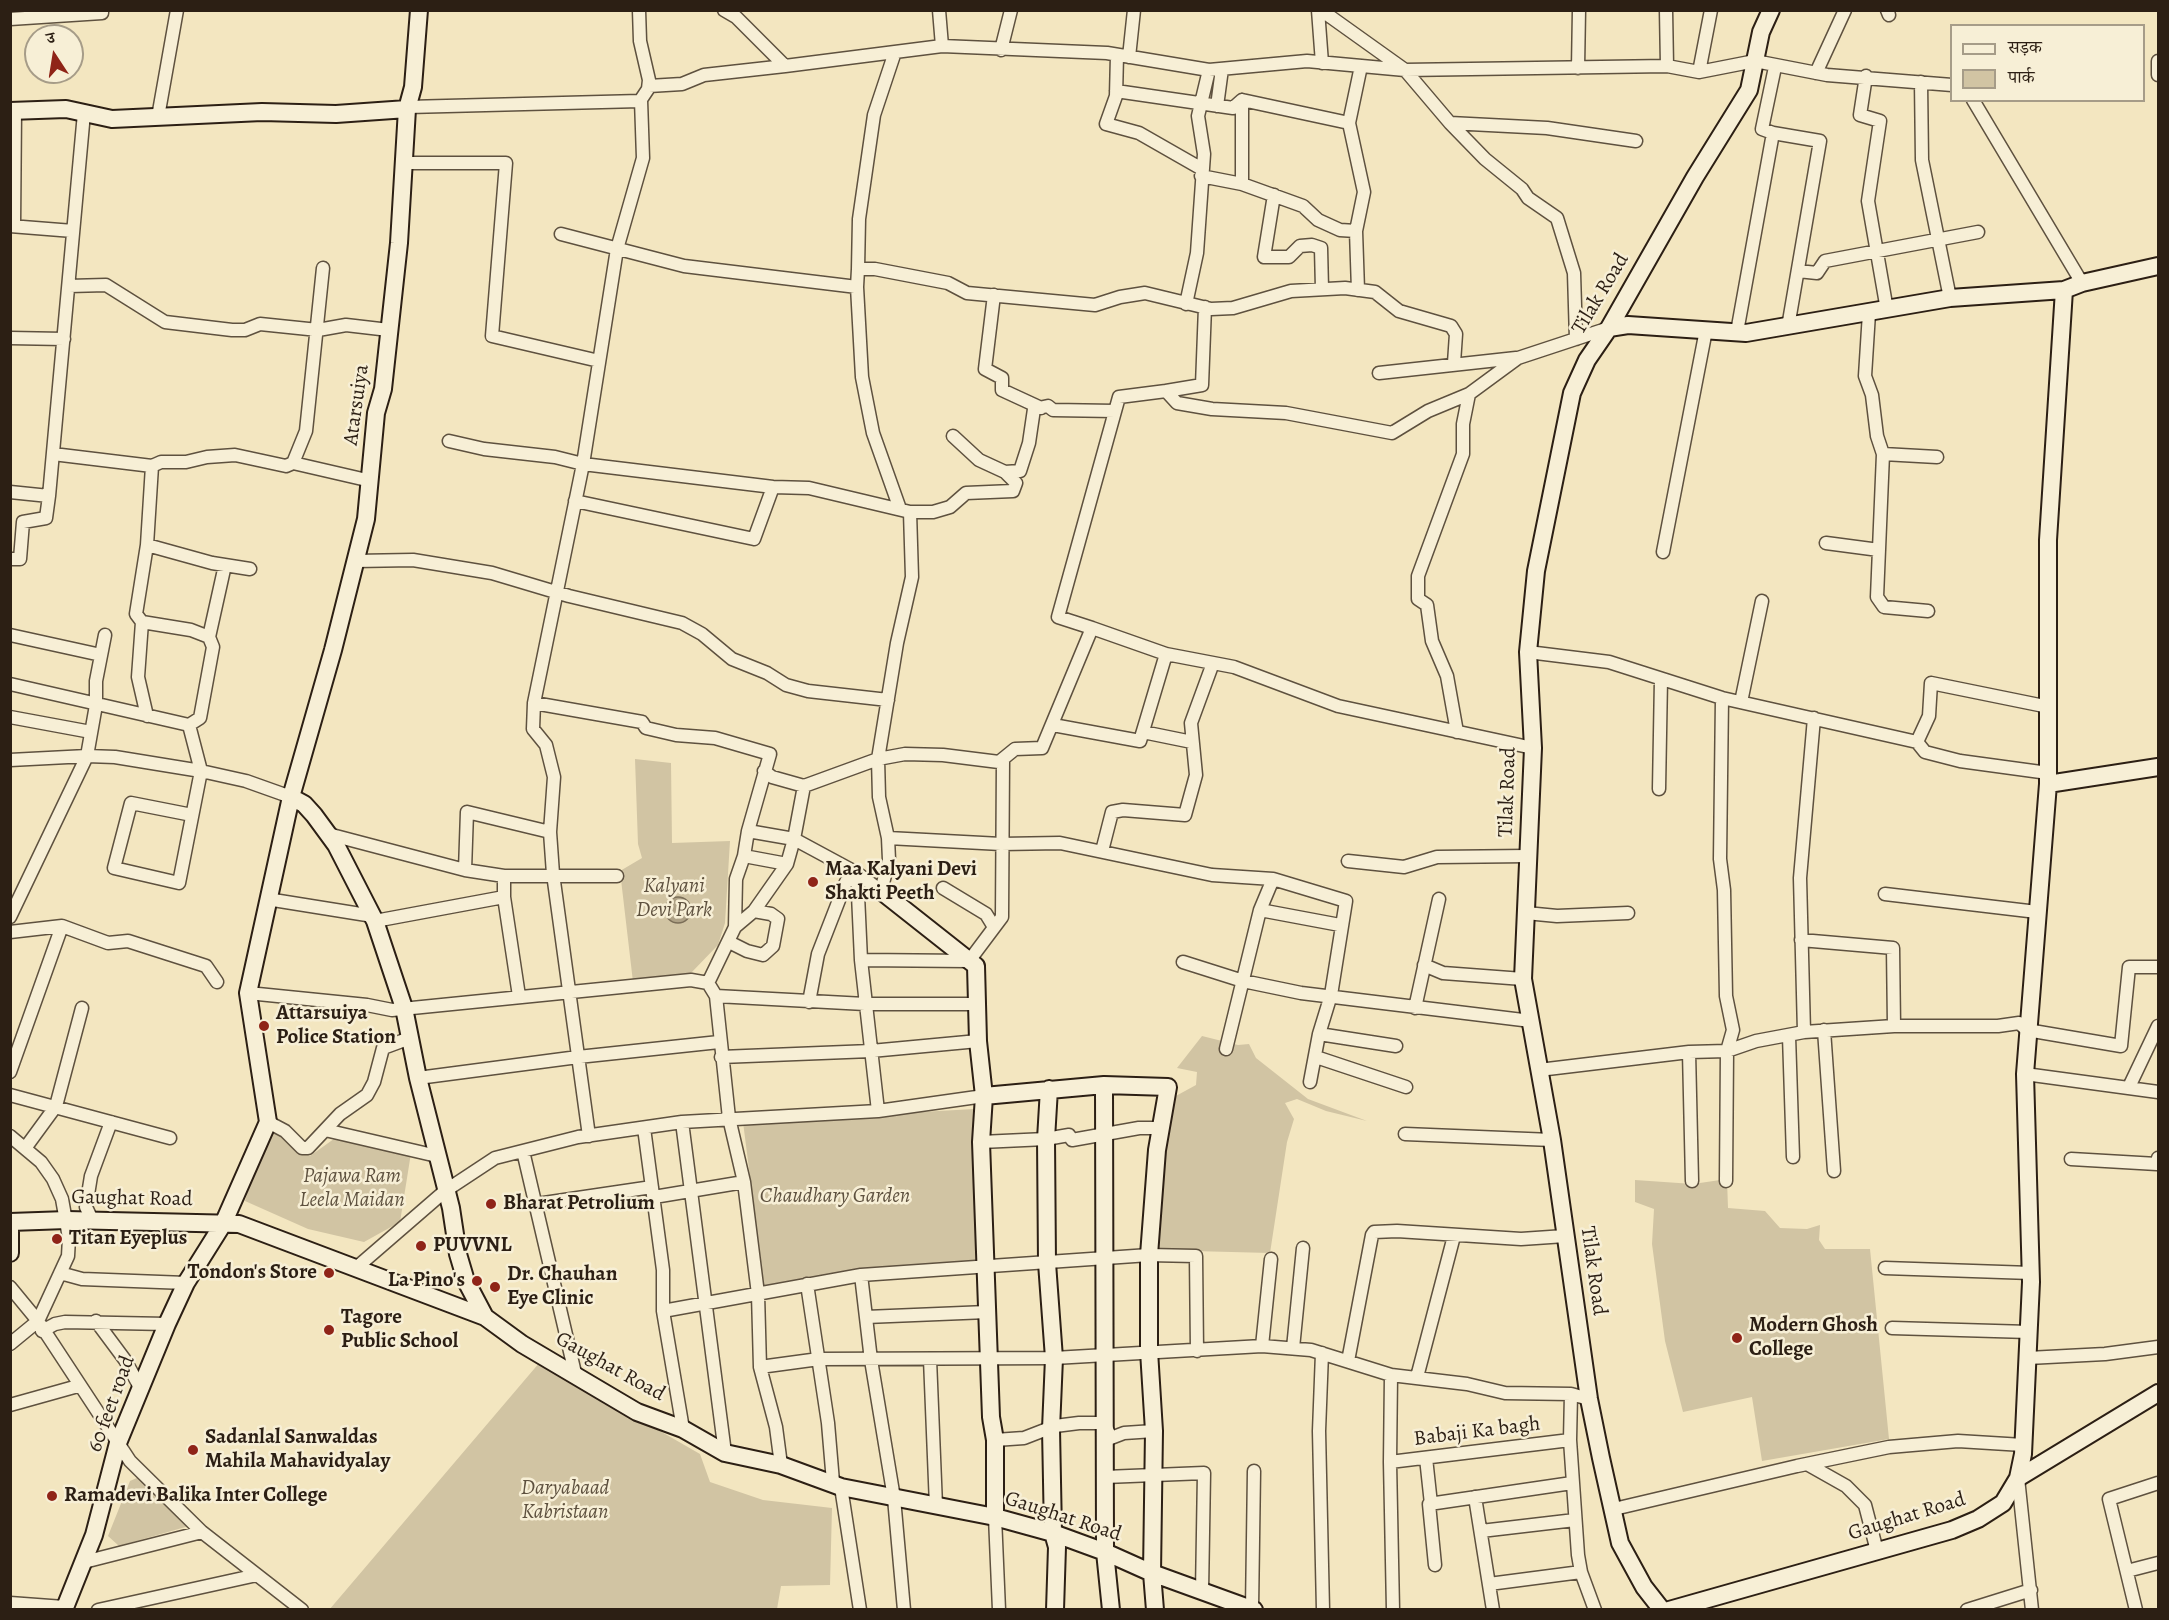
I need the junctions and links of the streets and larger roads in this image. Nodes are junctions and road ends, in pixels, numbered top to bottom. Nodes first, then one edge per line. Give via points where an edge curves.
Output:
1 (102, 10) edge
2 (177, 10) edge
3 (419, 10) edge
4 (639, 10) edge
5 (724, 10) edge
6 (939, 10) edge
7 (1011, 10) edge
8 (1134, 10) edge
9 (1319, 10) edge
10 (1579, 10) edge
11 (1666, 10) edge
12 (1711, 10) edge
13 (1771, 10) edge
14 (1845, 10) edge
15 (10, 19) edge
16 (942, 45) junction
17 (1001, 50) junction
18 (895, 52) junction
19 (1123, 56) junction
20 (1755, 61) junction
21 (2158, 61) edge
22 (1322, 63) junction
23 (785, 66) junction
24 (1361, 66) junction
25 (1667, 66) junction
26 (1775, 67) junction
27 (1578, 68) junction
28 (1222, 69) junction
29 (1209, 70) junction
30 (1405, 70) junction
31 (1699, 72) junction
32 (1816, 73) junction
33 (2158, 75) edge
34 (1866, 76) junction
35 (1921, 82) junction
36 (649, 83) junction
37 (1950, 85) edge
38 (1116, 91) junction
39 (641, 100) junction
40 (1242, 100) junction
41 (1974, 102) edge
42 (1200, 103) junction
43 (1216, 106) junction
44 (408, 108) junction
45 (13, 111) edge
46 (84, 113) junction
47 (158, 117) junction
48 (1349, 123) junction
49 (1450, 123) junction
50 (1773, 133) junction
51 (1636, 141) dead end
52 (404, 163) junction
53 (1202, 173) junction
54 (1242, 184) junction
55 (1274, 195) junction
56 (12, 226) edge
57 (73, 231) junction
58 (1356, 231) junction
59 (1978, 232) dead end
60 (561, 234) dead end
61 (1940, 240) junction
62 (617, 249) junction
63 (1878, 252) junction
64 (2158, 266) edge
65 (323, 268) dead end
66 (858, 269) junction
67 (1798, 271) junction
68 (2082, 282) junction
69 (69, 286) junction
70 (857, 287) junction
71 (1322, 289) junction
72 (1358, 290) junction
73 (2064, 290) junction
74 (994, 295) junction
75 (1950, 298) junction
76 (1186, 304) junction
77 (1205, 308) junction
78 (1887, 310) junction
79 (1869, 313) junction
80 (1788, 327) junction
81 (1609, 328) junction
82 (318, 330) junction
83 (389, 330) junction
84 (1706, 330) junction
85 (1737, 332) junction
86 (10, 338) edge
87 (64, 339) junction
88 (1576, 339) junction
89 (1518, 358) junction
90 (599, 361) junction
91 (1454, 363) junction
92 (1379, 373) dead end
93 (1166, 391) junction
94 (1469, 394) junction
95 (1041, 408) junction
96 (1115, 411) junction
97 (952, 436) dead end
98 (449, 441) dead end
99 (53, 454) junction
100 (1883, 454) junction
101 (1937, 457) dead end
102 (293, 463) junction
103 (583, 464) junction
104 (152, 466) junction
105 (1005, 472) junction
106 (370, 481) junction
107 (773, 487) junction
108 (10, 492) edge
109 (50, 496) junction
110 (575, 501) junction
111 (905, 511) junction
112 (1826, 543) dead end
113 (147, 544) junction
114 (1879, 550) junction
115 (1663, 552) dead end
116 (10, 559) edge
117 (355, 561) junction
118 (225, 565) junction
119 (250, 570) dead end
120 (556, 592) junction
121 (1762, 601) dead end
122 (1928, 611) dead end
123 (142, 622) junction
124 (1092, 628) junction
125 (10, 635) edge
126 (105, 635) dead end
127 (209, 638) junction
128 (1528, 652) junction
129 (1166, 654) junction
130 (101, 655) junction
131 (1212, 663) junction
132 (1661, 679) junction
133 (10, 684) edge
134 (1722, 698) junction
135 (888, 700) junction
136 (1742, 702) junction
137 (534, 703) junction
138 (96, 705) junction
139 (2049, 707) junction
140 (147, 716) junction
141 (10, 717) edge
142 (1814, 718) junction
143 (189, 725) junction
144 (1053, 725) junction
145 (91, 732) junction
146 (1143, 732) junction
147 (1456, 732) junction
148 (1192, 742) junction
149 (1917, 742) junction
150 (1533, 748) junction
151 (87, 756) junction
152 (878, 759) junction
153 (10, 760) edge
154 (1003, 760) junction
155 (2158, 767) edge
156 (201, 771) junction
157 (764, 771) junction
158 (2048, 778) junction
159 (804, 786) junction
160 (1659, 789) dead end
161 (291, 797) junction
162 (192, 815) junction
163 (748, 831) junction
164 (550, 832) junction
165 (328, 834) junction
166 (888, 838) junction
167 (794, 839) junction
168 (1001, 844) junction
169 (1102, 851) junction
170 (744, 856) junction
171 (1528, 856) junction
172 (1348, 861) dead end
173 (787, 864) junction
174 (465, 870) junction
175 (857, 873) junction
176 (553, 874) junction
177 (504, 876) junction
178 (617, 876) dead end
179 (1273, 879) junction
180 (943, 888) dead end
181 (881, 891) junction
182 (1885, 894) dead end
183 (504, 897) junction
184 (267, 899) junction
185 (1439, 899) dead end
186 (1260, 910) junction
187 (754, 911) junction
188 (2037, 912) junction
189 (1526, 913) junction
190 (1628, 913) dead end
191 (10, 917) edge
192 (374, 919) junction
193 (62, 926) junction
194 (1340, 926) junction
195 (735, 927) junction
196 (994, 927) junction
197 (10, 932) edge
198 (1801, 940) junction
199 (729, 942) junction
200 (861, 960) junction
201 (969, 962) junction
202 (1184, 962) dead end
203 (1424, 965) junction
204 (2158, 967) edge
205 (1523, 980) junction
206 (1243, 981) junction
207 (218, 982) dead end
208 (708, 983) junction
209 (568, 992) junction
210 (248, 993) junction
211 (1331, 995) junction
212 (519, 996) junction
213 (716, 996) junction
214 (809, 1002) junction
215 (865, 1004) junction
216 (977, 1004) junction
217 (82, 1008) dead end
218 (404, 1008) junction
219 (1415, 1008) junction
220 (1530, 1021) junction
221 (1894, 1026) junction
222 (2158, 1026) edge
223 (1824, 1030) junction
224 (2027, 1030) junction
225 (1804, 1032) junction
226 (1319, 1034) junction
227 (1789, 1036) junction
228 (410, 1038) junction
229 (978, 1041) junction
230 (719, 1042) junction
231 (1396, 1046) dead end
232 (1226, 1049) dead end
233 (871, 1051) junction
234 (1726, 1051) junction
235 (1689, 1052) junction
236 (578, 1057) junction
237 (721, 1057) junction
238 (1316, 1057) junction
239 (1539, 1070) junction
240 (10, 1072) edge
241 (2025, 1074) junction
242 (418, 1078) junction
243 (1310, 1082) dead end
244 (1104, 1085) junction
245 (1406, 1087) dead end
246 (2129, 1087) junction
247 (1049, 1089) junction
248 (2158, 1092) edge
249 (10, 1095) edge
250 (984, 1096) junction
251 (56, 1106) junction
252 (878, 1111) junction
253 (729, 1118) junction
254 (111, 1122) junction
255 (268, 1122) junction
256 (682, 1122) junction
257 (644, 1128) junction
258 (1162, 1128) junction
259 (325, 1130) junction
260 (1405, 1134) dead end
261 (1106, 1135) junction
262 (10, 1136) edge
263 (589, 1136) junction
264 (170, 1138) dead end
265 (1046, 1139) junction
266 (1552, 1140) junction
267 (981, 1142) junction
268 (26, 1147) junction
269 (523, 1151) junction
270 (437, 1156) junction
271 (1793, 1157) dead end
272 (2158, 1158) edge
273 (2071, 1159) dead end
274 (1834, 1171) dead end
275 (1692, 1181) dead end
276 (1726, 1181) dead end
277 (744, 1182) junction
278 (445, 1191) junction
279 (692, 1191) junction
280 (653, 1192) junction
281 (537, 1204) junction
282 (67, 1220) junction
283 (93, 1222) junction
284 (223, 1224) junction
285 (10, 1225) edge
286 (1454, 1236) junction
287 (1565, 1236) junction
288 (1304, 1248) dead end
289 (10, 1253) edge
290 (1149, 1255) junction
291 (1104, 1259) junction
292 (1271, 1259) dead end
293 (1047, 1263) junction
294 (985, 1266) junction
295 (356, 1268) junction
296 (1885, 1268) dead end
297 (60, 1273) junction
298 (2031, 1273) junction
299 (861, 1275) junction
300 (186, 1283) junction
301 (807, 1284) junction
302 (10, 1287) edge
303 (758, 1294) junction
304 (706, 1303) junction
305 (663, 1311) junction
306 (987, 1312) junction
307 (485, 1317) junction
308 (866, 1317) junction
309 (96, 1321) junction
310 (167, 1324) junction
311 (40, 1326) junction
312 (1892, 1328) dead end
313 (2029, 1332) junction
314 (10, 1344) edge
315 (1262, 1346) junction
316 (2158, 1347) edge
317 (1293, 1348) junction
318 (1149, 1351) junction
319 (1197, 1351) junction
320 (1322, 1353) junction
321 (1106, 1354) junction
322 (989, 1358) junction
323 (1054, 1358) junction
324 (2028, 1358) junction
325 (819, 1359) junction
326 (930, 1359) junction
327 (871, 1360) junction
328 (1348, 1361) junction
329 (760, 1367) junction
330 (575, 1374) junction
331 (1391, 1375) junction
332 (1417, 1377) junction
333 (78, 1386) junction
334 (141, 1389) junction
335 (2158, 1393) edge
336 (1571, 1394) junction
337 (1589, 1399) junction
338 (10, 1405) edge
339 (1104, 1424) junction
340 (683, 1429) junction
341 (1051, 1430) junction
342 (1154, 1431) junction
343 (995, 1440) junction
344 (1570, 1440) junction
345 (118, 1443) junction
346 (2023, 1445) junction
347 (725, 1453) junction
348 (1426, 1458) junction
349 (1389, 1462) junction
350 (1808, 1464) junction
351 (781, 1465) junction
352 (1254, 1471) dead end
353 (1152, 1476) junction
354 (1105, 1477) junction
355 (2018, 1478) junction
356 (1572, 1483) junction
357 (2158, 1483) edge
358 (837, 1485) junction
359 (1475, 1497) junction
360 (894, 1498) junction
361 (1431, 1504) junction
362 (936, 1506) junction
363 (1614, 1509) junction
364 (995, 1517) junction
365 (1575, 1520) junction
366 (1481, 1531) junction
367 (202, 1532) junction
368 (1053, 1533) junction
369 (1877, 1551) junction
370 (1105, 1552) junction
371 (84, 1562) junction
372 (2158, 1563) edge
373 (1435, 1565) dead end
374 (2127, 1571) junction
375 (1581, 1572) junction
376 (1152, 1573) junction
377 (256, 1575) junction
378 (1489, 1584) junction
379 (2031, 1590) junction
380 (1202, 1592) junction
381 (14, 1606) edge
382 (64, 1608) edge
383 (1248, 1609) edge
384 (98, 1610) edge
385 (302, 1610) edge
386 (860, 1610) edge
387 (904, 1610) edge
388 (999, 1610) edge
389 (1055, 1610) edge
390 (1111, 1610) edge
391 (1155, 1610) edge
392 (1323, 1610) edge
393 (1393, 1610) edge
394 (1493, 1610) edge
395 (1595, 1610) edge
396 (1662, 1610) edge
397 (1669, 1610) edge
398 (1967, 1610) edge
399 (2032, 1610) edge
400 (2136, 1610) edge

1 - 15 street
2 - 47 street
3 - 44 street, Atarsuiya
4 - 36 street via 640,40
5 - 23 street
6 - 16 street
7 - 17 street
8 - 19 street
9 - 22 street
9 - 30 street
10 - 27 street
11 - 25 street
12 - 31 street
13 - 20 street, Tilak Road
14 - 32 street
16 - 17 street
16 - 18 street
17 - 19 street
18 - 23 street
18 - 66 street via 874,115 859,219
19 - 29 street
19 - 38 street
20 - 26 street
20 - 31 street
20 - 81 street, Tilak Road via 1749,90
21 - 33 street
22 - 24 street
22 - 28 street
23 - 36 street via 704,75 682,84
24 - 30 street
24 - 48 street
25 - 27 street
25 - 31 street
26 - 32 street
26 - 50 street via 1762,129
27 - 30 street
28 - 29 street
28 - 43 street
29 - 42 street
30 - 49 street
32 - 34 street
34 - 35 street
34 - 63 street via 1860,115 1880,121 1868,201
35 - 37 street
35 - 61 street via 1922,160
36 - 39 street
38 - 42 street
38 - 53 street via 1106,124 1139,133
39 - 44 street
39 - 62 street via 643,158
40 - 43 street via 1233,108
40 - 48 street
40 - 54 street
41 - 68 street
42 - 43 street
42 - 53 street
44 - 47 street via 336,114 262,112
44 - 52 street, Atarsuiya
45 - 46 street via 66,109
45 - 56 street
46 - 47 street via 112,119
46 - 57 street
48 - 58 street via 1364,192
49 - 51 street via 1547,128
49 - 88 street via 1528,198 1557,219 1574,273
50 - 67 street via 1820,141
50 - 85 street
52 - 83 street, Atarsuiya
52 - 90 street via 507,163 492,336
53 - 54 street
53 - 76 street via 1197,253
54 - 55 street
55 - 58 street via 1303,206 1318,220 1340,230
55 - 71 street via 1264,257 1289,257 1300,246 1312,244 1321,248
56 - 57 street
57 - 69 street
58 - 72 street
59 - 61 street
60 - 62 street
61 - 63 street
61 - 75 street
62 - 70 street via 684,266
62 - 90 street
63 - 67 street via 1825,261 1817,273
63 - 78 street
64 - 68 street
65 - 82 street
66 - 70 street
66 - 74 street via 918,277 948,283 967,293
67 - 80 street
68 - 73 street
69 - 82 street via 106,285 165,322 232,330 260,324
69 - 87 street
70 - 111 street via 864,388 873,433
71 - 72 street
71 - 77 street via 1291,291 1233,308
72 - 91 street via 1374,292 1399,311 1451,327 1456,334
73 - 75 street
73 - 139 street via 2048,540
74 - 76 street via 1095,306 1145,293
74 - 95 street via 984,369 1002,378 1002,390
75 - 78 street
76 - 77 street
77 - 93 street via 1202,385
78 - 79 street
79 - 80 street
79 - 100 street via 1865,376
80 - 85 street
81 - 84 street via 1628,325
81 - 88 street
81 - 128 street, Tilak Road via 1587,360 1572,393 1536,571
82 - 83 street via 346,325
82 - 102 street via 306,431
83 - 106 street, Atarsuiya
84 - 85 street
84 - 115 street
86 - 87 street
87 - 99 street
88 - 89 street
89 - 91 street
89 - 94 street
90 - 103 street
91 - 92 street
93 - 94 street via 1177,403 1286,413 1392,434 1428,411
93 - 96 street via 1119,397
94 - 147 street via 1463,453 1418,576 1418,599 1427,605 1432,641 1447,676
95 - 96 street
95 - 105 street via 1034,409 1020,471
96 - 124 street via 1058,617
97 - 105 street via 979,460
98 - 103 street
99 - 104 street
99 - 109 street
100 - 101 street
100 - 114 street
102 - 104 street via 286,466 225,455
102 - 106 street
103 - 107 street
103 - 110 street
104 - 113 street
105 - 111 street via 1016,483 1014,491 966,493 950,507 933,512
106 - 117 street, Atarsuiya via 366,519
107 - 110 street via 754,539
107 - 111 street via 809,488
108 - 109 street
109 - 116 street via 46,518 23,522 20,559
110 - 120 street
111 - 135 street via 912,577
112 - 114 street
113 - 118 street
113 - 123 street via 136,614
114 - 122 street via 1877,597 1884,607
117 - 120 street via 413,560 492,573
117 - 161 street, Atarsuiya
118 - 119 street
118 - 127 street
120 - 135 street via 682,623 732,658 786,685
120 - 137 street
121 - 136 street
123 - 127 street via 191,630
123 - 140 street via 138,677
124 - 129 street
124 - 144 street
125 - 130 street
126 - 130 street
127 - 143 street via 213,647 200,718
128 - 132 street via 1609,662
128 - 150 street, Tilak Road
129 - 131 street
129 - 146 street
130 - 138 street
131 - 147 street via 1338,706
131 - 148 street via 1191,723
132 - 134 street
132 - 160 street
133 - 138 street
134 - 136 street
134 - 234 street via 1720,860 1726,996 1733,1030
135 - 152 street
136 - 142 street
137 - 157 street via 642,722 646,728 676,735 715,738 747,746 770,754
137 - 164 street via 534,729 546,745 554,777
138 - 140 street
138 - 145 street
139 - 149 street via 1931,683 1929,716
139 - 158 street
140 - 143 street
141 - 145 street
142 - 149 street
142 - 198 street via 1800,879
143 - 156 street
144 - 146 street via 1135,742 1140,741
144 - 154 street via 1042,748 1015,749
145 - 151 street
146 - 148 street
147 - 150 street
148 - 169 street via 1196,775 1185,815 1113,812
149 - 158 street via 1925,752
150 - 171 street, Tilak Road
151 - 153 street
151 - 156 street
151 - 191 street
152 - 154 street via 905,754
152 - 159 street
152 - 166 street via 879,797
154 - 168 street
155 - 158 street
156 - 161 street
156 - 162 street
157 - 159 street
157 - 163 street
158 - 188 street
159 - 167 street
161 - 165 street via 304,804
161 - 184 street, Atarsuiya
162 - 162 street via 179,883 114,868 131,803
163 - 167 street
163 - 170 street
164 - 174 street via 467,812
164 - 176 street
165 - 174 street
165 - 192 street
166 - 168 street
166 - 181 street via 888,872
167 - 173 street
167 - 175 street
168 - 169 street via 1060,843
168 - 196 street via 1002,917
169 - 179 street via 1212,875
170 - 173 street
170 - 195 street via 736,879
171 - 172 street via 1437,857 1404,867
171 - 189 street, Tilak Road
173 - 187 street
174 - 177 street
175 - 181 street
175 - 200 street
175 - 214 street via 846,882 818,954
176 - 177 street
176 - 178 street
176 - 209 street
177 - 183 street
179 - 186 street
179 - 194 street via 1346,902
180 - 196 street via 987,914
181 - 201 street
182 - 188 street
183 - 192 street
183 - 212 street
184 - 192 street
184 - 210 street, Atarsuiya
185 - 203 street
186 - 194 street
186 - 206 street
187 - 195 street
187 - 199 street via 778,919 773,945 763,955
188 - 224 street
189 - 190 street
189 - 205 street, Tilak Road
192 - 218 street
193 - 197 street
193 - 207 street via 108,943 128,941 206,966
193 - 240 street
194 - 211 street
195 - 199 street
196 - 201 street
198 - 221 street via 1893,948
198 - 225 street
199 - 208 street
200 - 201 street
200 - 215 street
201 - 216 street via 976,966
202 - 206 street
203 - 205 street via 1443,973
203 - 219 street
204 - 224 street via 2129,967 2121,1046
205 - 220 street, Tilak Road
206 - 211 street
206 - 232 street
208 - 209 street via 692,980
208 - 213 street
209 - 212 street
209 - 236 street
210 - 218 street via 392,1010
210 - 255 street
211 - 219 street
211 - 226 street
212 - 218 street
213 - 214 street
213 - 230 street
214 - 215 street
215 - 216 street
215 - 233 street
216 - 229 street
217 - 251 street
218 - 228 street
219 - 220 street
220 - 239 street, Tilak Road
221 - 223 street
221 - 224 street via 2019,1023
222 - 246 street
223 - 225 street
223 - 274 street
224 - 241 street
225 - 227 street
226 - 231 street
226 - 238 street
227 - 234 street
227 - 271 street
228 - 242 street
228 - 259 street via 383,1048 367,1095
229 - 233 street
229 - 250 street
230 - 236 street
230 - 237 street
233 - 237 street
233 - 252 street
234 - 235 street
234 - 276 street
235 - 239 street
235 - 275 street
236 - 242 street
236 - 263 street
237 - 253 street
238 - 243 street
238 - 245 street
239 - 266 street, Tilak Road
241 - 246 street
241 - 298 street
242 - 270 street
244 - 247 street
244 - 258 street via 1168,1087
244 - 261 street
246 - 248 street
247 - 250 street
247 - 265 street
249 - 251 street
250 - 252 street
250 - 267 street
251 - 254 street
251 - 268 street
252 - 253 street
253 - 256 street
253 - 277 street
254 - 264 street
254 - 283 street via 91,1176 86,1207
255 - 259 street via 285,1131 302,1148 308,1148
255 - 284 street, 60 feet road
256 - 257 street
256 - 279 street
257 - 263 street
257 - 280 street
258 - 261 street
258 - 290 street via 1156,1150
259 - 270 street
260 - 266 street
261 - 265 street
261 - 291 street
262 - 268 street
263 - 269 street
265 - 267 street
265 - 293 street
266 - 287 street, Tilak Road
267 - 294 street
268 - 282 street via 53,1179
269 - 278 street via 495,1158
269 - 281 street
270 - 278 street
272 - 273 street via 2157,1164
277 - 279 street
277 - 303 street
278 - 295 street
278 - 307 street via 466,1281
279 - 280 street
279 - 304 street
280 - 281 street
280 - 305 street via 663,1270
281 - 330 street
282 - 283 street, Gaughat Road
282 - 285 street, Gaughat Road
282 - 297 street via 68,1256
283 - 284 street, Gaughat Road
284 - 295 street, Gaughat Road via 239,1224
284 - 300 street, 60 feet road
285 - 289 street
286 - 287 street
286 - 328 street via 1397,1230 1371,1235
286 - 332 street
287 - 337 street, Tilak Road
288 - 317 street
290 - 291 street
290 - 318 street
290 - 319 street via 1196,1257
291 - 293 street
291 - 321 street
292 - 315 street
293 - 294 street
293 - 323 street
294 - 299 street
294 - 306 street
295 - 307 street, Gaughat Road
296 - 298 street
297 - 300 street via 82,1279
297 - 311 street
298 - 313 street
299 - 301 street
299 - 308 street
300 - 310 street, 60 feet road
301 - 303 street
301 - 325 street
302 - 311 street
303 - 304 street
303 - 329 street
304 - 305 street
304 - 347 street
305 - 340 street
306 - 308 street
306 - 322 street
307 - 330 street, Gaughat Road via 522,1344
308 - 327 street
309 - 310 street
309 - 311 street
309 - 334 street
310 - 334 street, 60 feet road
311 - 314 street
311 - 333 street
312 - 313 street
313 - 324 street
315 - 317 street
315 - 319 street
316 - 324 street
317 - 320 street
318 - 319 street
318 - 321 street
318 - 342 street
320 - 328 street
320 - 392 street via 1319,1431
321 - 323 street
321 - 339 street
322 - 323 street
322 - 326 street
322 - 343 street
323 - 341 street
324 - 346 street
325 - 327 street
325 - 329 street
325 - 358 street
326 - 327 street
326 - 362 street
327 - 360 street
328 - 331 street
329 - 351 street via 776,1427
330 - 340 street, Gaughat Road via 637,1412
331 - 332 street
331 - 349 street
332 - 336 street via 1506,1393
333 - 338 street
333 - 345 street
334 - 345 street, 60 feet road
335 - 355 street, Gaughat Road
336 - 337 street
336 - 344 street
337 - 363 street, Tilak Road
339 - 341 street via 1055,1426
339 - 342 street via 1112,1438
339 - 354 street
340 - 347 street, Gaughat Road
341 - 343 street via 1033,1432 1024,1438
341 - 368 street
342 - 353 street
343 - 364 street
344 - 348 street, Babaji Ka bagh
344 - 356 street
345 - 367 street via 130,1461
345 - 371 street, 60 feet road
346 - 350 street via 1958,1441 1906,1445
346 - 355 street
347 - 351 street, Gaughat Road
348 - 349 street, Babaji Ka bagh
348 - 361 street
349 - 393 street
350 - 363 street
350 - 369 street via 1845,1486 1865,1505
351 - 358 street, Gaughat Road
352 - 383 street
353 - 354 street
353 - 376 street
353 - 380 street via 1204,1473
354 - 370 street
355 - 369 street, Gaughat Road via 2003,1503 1978,1519
355 - 379 street
356 - 359 street
356 - 365 street
357 - 374 street via 2109,1499
358 - 360 street, Gaughat Road
358 - 386 street
359 - 361 street
359 - 366 street
360 - 362 street, Gaughat Road
360 - 387 street
361 - 373 street
362 - 364 street, Gaughat Road
363 - 396 street, Tilak Road via 1620,1543 1644,1587
364 - 368 street, Gaughat Road
364 - 388 street
365 - 366 street
365 - 375 street
366 - 378 street
367 - 371 street
367 - 377 street
368 - 370 street, Gaughat Road
368 - 389 street via 1057,1547
369 - 397 street, Gaughat Road
370 - 376 street, Gaughat Road
370 - 390 street
371 - 382 street, 60 feet road
372 - 374 street
374 - 400 street
375 - 378 street
375 - 395 street
376 - 380 street, Gaughat Road
376 - 391 street
377 - 384 street
377 - 385 street
378 - 394 street
379 - 398 street
379 - 399 street
380 - 383 street, Gaughat Road
381 - 382 street

